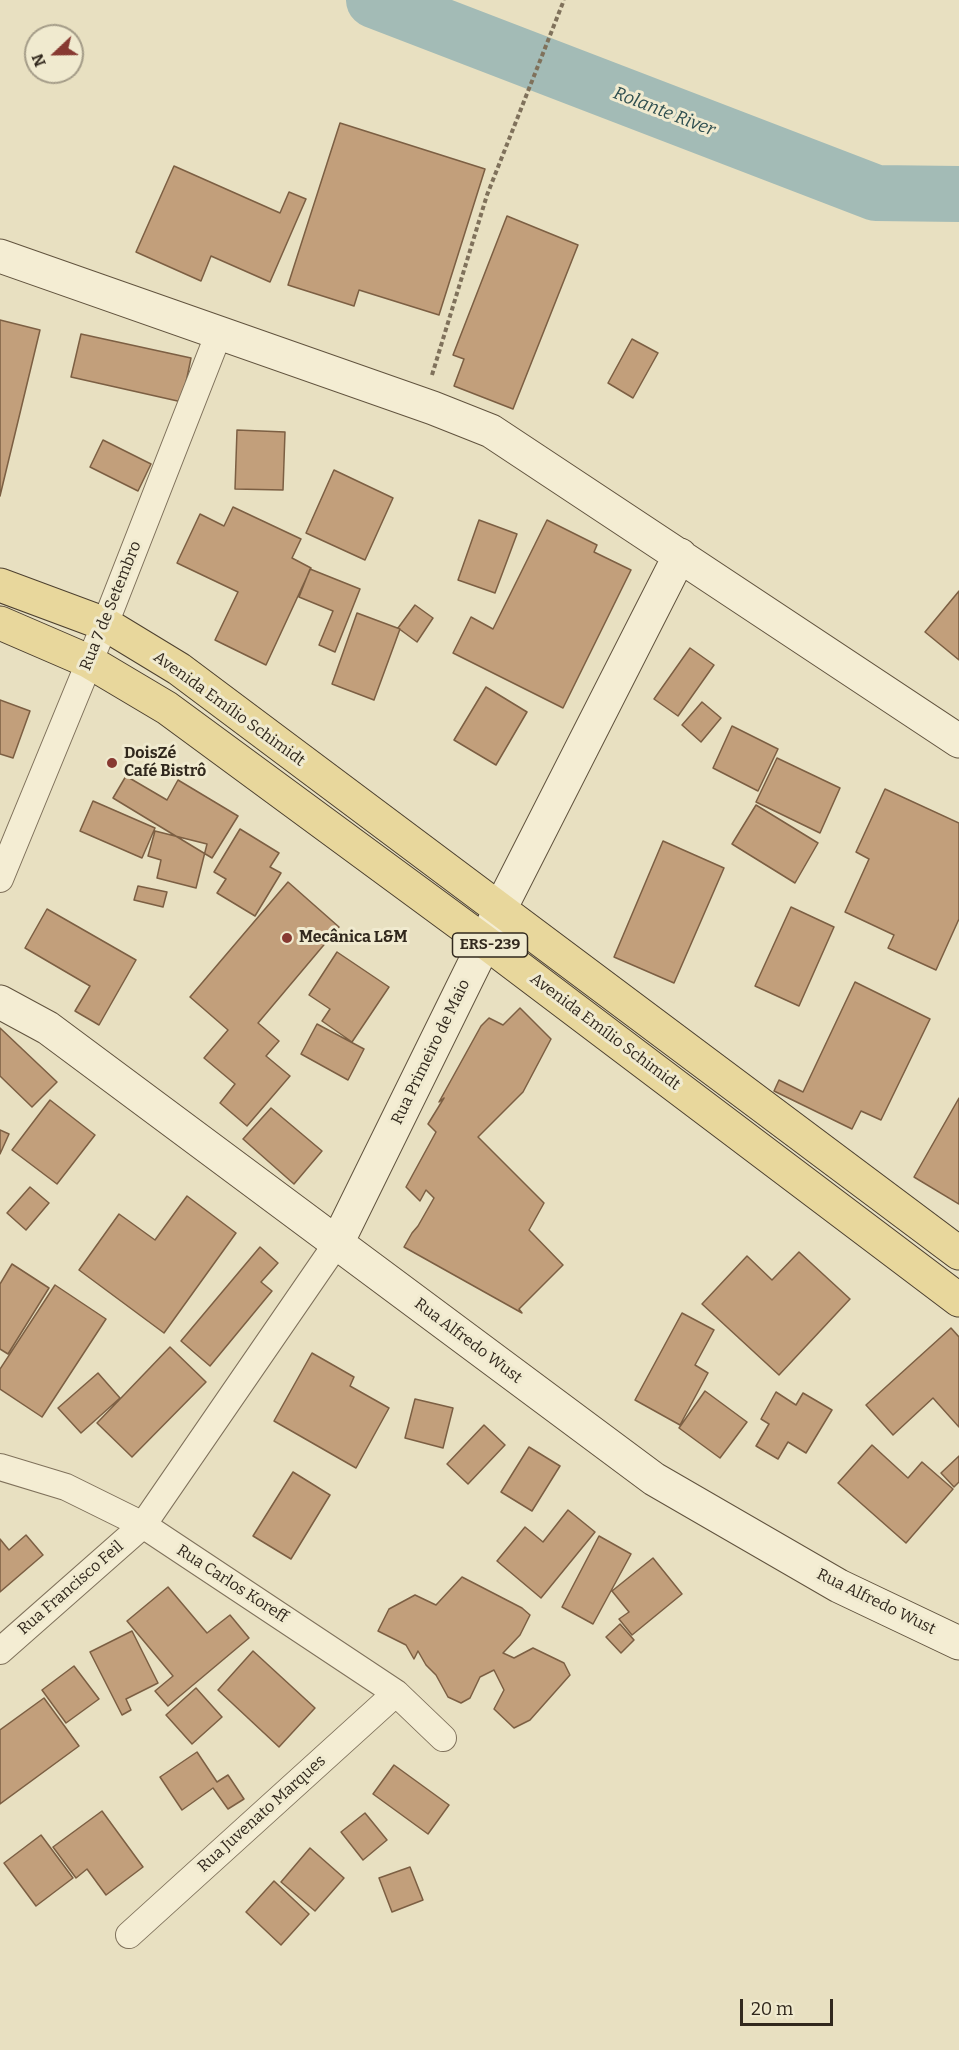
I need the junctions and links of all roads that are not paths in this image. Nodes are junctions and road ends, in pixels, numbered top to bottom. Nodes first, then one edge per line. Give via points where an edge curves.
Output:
1 (0, 256) edge
2 (219, 333) junction
3 (680, 555) junction
4 (0, 585) edge
5 (0, 623) edge
6 (105, 624) junction
7 (88, 661) junction
8 (959, 741) edge
9 (0, 879) edge
10 (500, 909) junction
11 (486, 942) junction
12 (0, 1002) edge
13 (337, 1243) junction
14 (959, 1253) edge
15 (959, 1300) edge
16 (0, 1467) edge
17 (143, 1525) junction
18 (959, 1643) edge
19 (0, 1651) edge
20 (396, 1693) junction
21 (443, 1738) dead end
22 (129, 1935) dead end

1 - 2 street
2 - 3 street via 491,431
2 - 6 street, Rua 7 de Setembro
3 - 8 street
3 - 10 street, Rua Primeiro de Maio
4 - 6 main road, Avenida Emílio Schimidt / ERS-239
5 - 7 main road, Avenida Emílio Schimidt / ERS-239
6 - 7 street, Rua 7 de Setembro
6 - 10 main road, Avenida Emílio Schimidt / ERS-239 via 179,669
7 - 9 street, Rua 7 de Setembro
7 - 11 main road, Avenida Emílio Schimidt / ERS-239 via 167,708
10 - 11 street, Rua Primeiro de Maio
10 - 14 main road, Avenida Emílio Schimidt / ERS-239
11 - 13 street, Rua Primeiro de Maio
11 - 15 main road, Avenida Emílio Schimidt / ERS-239
12 - 13 street, Rua Alfredo Wust via 48,1028
13 - 17 street, Rua Primeiro de Maio
13 - 18 street, Rua Alfredo Wust via 654,1479 839,1586
16 - 17 street, Rua Carlos Koreff via 66,1487
17 - 19 street, Rua Francisco Feil
17 - 20 street, Rua Carlos Koreff
20 - 21 street, Rua Carlos Koreff
20 - 22 street, Rua Juvenato Marques

